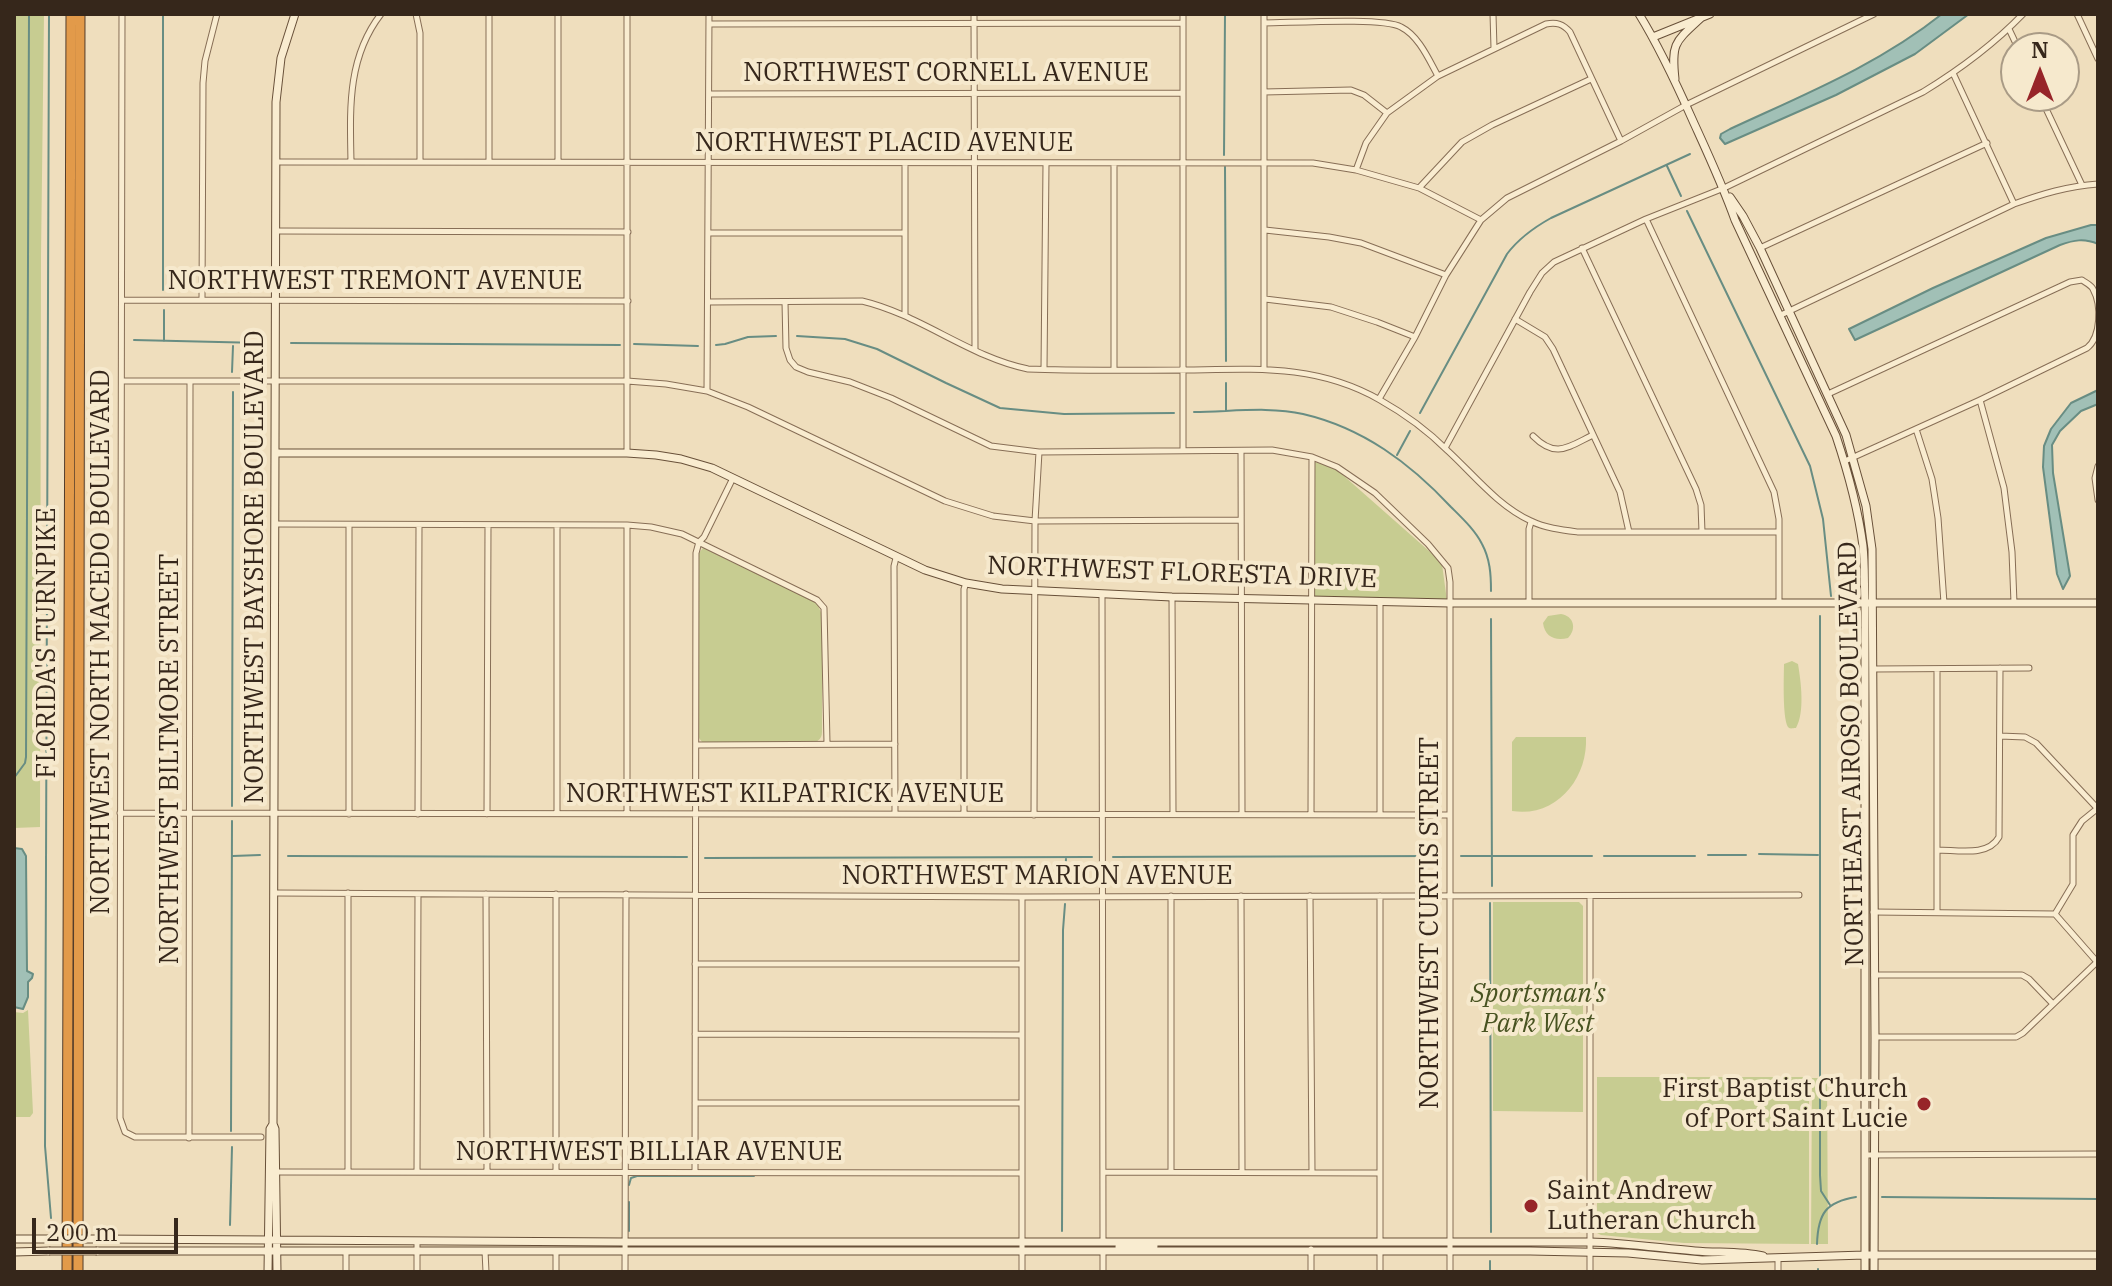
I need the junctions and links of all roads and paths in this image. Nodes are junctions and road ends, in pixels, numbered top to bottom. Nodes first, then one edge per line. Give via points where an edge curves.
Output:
1 (71, 14) edge
2 (80, 14) edge
3 (122, 14) edge
4 (217, 14) edge
5 (295, 14) edge
6 (381, 14) edge
7 (416, 14) edge
8 (489, 14) edge
9 (558, 14) edge
10 (627, 14) edge
11 (709, 14) edge
12 (974, 14) edge
13 (1183, 14) edge
14 (1264, 14) edge
15 (1493, 14) edge
16 (1639, 14) edge
17 (1710, 14) edge
18 (1873, 14) edge
19 (2023, 14) edge
20 (2077, 14) edge
21 (1701, 18) junction
22 (974, 23) junction
23 (1183, 23) junction
24 (1264, 23) junction
25 (709, 24) junction
26 (2009, 29) junction
27 (2010, 32) edge
28 (1653, 37) junction
29 (1494, 48) junction
30 (2098, 59) edge
31 (1953, 73) junction
32 (1438, 76) junction
33 (1591, 79) junction
34 (1676, 85) junction
35 (1264, 92) junction
36 (975, 93) junction
37 (1183, 93) junction
38 (709, 94) junction
39 (1686, 105) junction
40 (2048, 112) edge
41 (1387, 113) junction
42 (1621, 141) junction
43 (1987, 143) junction
44 (1263, 161) junction
45 (277, 162) junction
46 (351, 162) junction
47 (420, 162) junction
48 (489, 162) junction
49 (558, 162) junction
50 (628, 162) junction
51 (709, 162) junction
52 (1183, 162) junction
53 (976, 163) junction
54 (1114, 163) junction
55 (905, 164) junction
56 (1046, 164) junction
57 (1356, 170) junction
58 (2098, 184) edge
59 (2082, 185) junction
60 (1419, 188) junction
61 (1724, 188) junction
62 (2014, 204) junction
63 (1646, 219) junction
64 (1481, 220) junction
65 (1265, 230) junction
66 (276, 231) junction
67 (628, 232) junction
68 (709, 233) junction
69 (904, 233) junction
70 (1582, 248) junction
71 (1760, 248) junction
72 (1446, 275) junction
73 (1265, 299) junction
74 (122, 300) junction
75 (202, 300) junction
76 (276, 301) junction
77 (628, 301) junction
78 (708, 302) junction
79 (785, 302) junction
80 (1784, 313) junction
81 (905, 315) junction
82 (1515, 319) junction
83 (1415, 337) junction
84 (975, 349) junction
85 (1044, 369) junction
86 (1264, 369) junction
87 (1114, 370) junction
88 (1183, 370) junction
89 (122, 381) junction
90 (190, 381) junction
91 (276, 381) junction
92 (627, 381) junction
93 (707, 391) junction
94 (1828, 394) junction
95 (1379, 399) junction
96 (1980, 400) junction
97 (1916, 429) junction
98 (1593, 435) junction
99 (1533, 436) dead end
100 (1445, 448) junction
101 (1183, 450) junction
102 (1241, 451) junction
103 (1039, 452) junction
104 (276, 453) junction
105 (627, 453) junction
106 (1312, 457) junction
107 (1854, 458) junction
108 (1845, 461) junction
109 (2098, 466) edge
110 (734, 478) junction
111 (2098, 500) edge
112 (1241, 520) junction
113 (1035, 521) junction
114 (1531, 522) junction
115 (275, 524) junction
116 (349, 525) junction
117 (419, 525) junction
118 (488, 525) junction
119 (557, 525) junction
120 (627, 525) junction
121 (1629, 532) junction
122 (1702, 532) junction
123 (1779, 532) junction
124 (699, 542) junction
125 (896, 558) junction
126 (966, 583) junction
127 (1034, 591) junction
128 (1102, 594) junction
129 (1172, 597) junction
130 (1241, 597) junction
131 (1312, 600) junction
132 (1380, 602) junction
133 (1450, 603) junction
134 (1529, 603) junction
135 (1779, 603) junction
136 (1944, 603) junction
137 (2098, 603) edge
138 (1869, 604) junction
139 (2014, 604) junction
140 (2000, 668) junction
141 (2029, 668) dead end
142 (1874, 669) junction
143 (1937, 669) junction
144 (2000, 736) junction
145 (827, 743) junction
146 (895, 744) junction
147 (696, 745) junction
148 (2098, 808) edge
149 (120, 813) junction
150 (190, 813) junction
151 (274, 813) junction
152 (557, 813) junction
153 (349, 814) junction
154 (418, 814) junction
155 (487, 814) junction
156 (627, 814) junction
157 (895, 814) junction
158 (964, 814) junction
159 (1173, 814) junction
160 (1242, 814) junction
161 (695, 815) junction
162 (1034, 815) junction
163 (1103, 815) junction
164 (1311, 815) junction
165 (1380, 815) junction
166 (1449, 815) junction
167 (1937, 850) junction
168 (275, 893) junction
169 (348, 893) junction
170 (418, 894) junction
171 (486, 894) junction
172 (556, 894) junction
173 (626, 894) junction
174 (695, 894) junction
175 (1799, 895) dead end
176 (1102, 896) junction
177 (1171, 896) junction
178 (1241, 896) junction
179 (1310, 896) junction
180 (1380, 896) junction
181 (1590, 896) junction
182 (1022, 897) junction
183 (1449, 897) junction
184 (1864, 912) junction
185 (1874, 912) junction
186 (1937, 912) junction
187 (2055, 914) junction
188 (2097, 963) edge
189 (695, 964) junction
190 (1022, 964) junction
191 (1874, 975) junction
192 (2053, 1004) junction
193 (695, 1034) junction
194 (1022, 1035) junction
195 (1875, 1037) junction
196 (695, 1103) junction
197 (1022, 1103) junction
198 (273, 1124) junction
199 (261, 1137) dead end
200 (189, 1138) junction
201 (2098, 1154) edge
202 (1865, 1155) junction
203 (1874, 1155) junction
204 (348, 1171) junction
205 (487, 1171) junction
206 (277, 1172) junction
207 (417, 1172) junction
208 (556, 1172) junction
209 (625, 1172) junction
210 (695, 1172) junction
211 (1104, 1172) junction
212 (1171, 1172) junction
213 (1242, 1172) junction
214 (1312, 1172) junction
215 (1022, 1173) junction
216 (1379, 1173) junction
217 (14, 1239) edge
218 (273, 1239) junction
219 (1022, 1241) junction
220 (1103, 1241) junction
221 (1380, 1241) junction
222 (1163, 1242) junction
223 (1311, 1242) junction
224 (1450, 1242) junction
225 (1590, 1242) junction
226 (417, 1246) junction
227 (625, 1247) junction
228 (273, 1251) junction
229 (346, 1251) junction
230 (485, 1251) junction
231 (556, 1251) junction
232 (1022, 1251) junction
233 (14, 1252) edge
234 (1106, 1252) junction
235 (1311, 1252) junction
236 (1380, 1252) junction
237 (1450, 1252) junction
238 (1590, 1252) junction
239 (1869, 1255) junction
240 (2098, 1255) edge
241 (1774, 1257) junction
242 (67, 1272) edge
243 (78, 1272) edge
244 (268, 1272) edge
245 (277, 1272) edge
246 (346, 1272) edge
247 (417, 1272) edge
248 (486, 1272) edge
249 (556, 1272) edge
250 (625, 1272) edge
251 (1022, 1272) edge
252 (1103, 1272) edge
253 (1311, 1272) edge
254 (1380, 1272) edge
255 (1450, 1272) edge
256 (1590, 1272) edge
257 (1778, 1272) edge
258 (1865, 1272) edge
259 (1874, 1272) edge

1 - 242 highway, FLORIDA'S TURNPIKE
2 - 243 highway, FLORIDA'S TURNPIKE
3 - 74 street, NORTHWEST NORTH MACEDO BOULEVARD
4 - 75 street via 203,83
5 - 45 main road, NORTHWEST BAYSHORE BOULEVARD via 278,74
6 - 46 street via 353,74
7 - 47 street
8 - 48 street
9 - 49 street
10 - 50 street
11 - 25 street
12 - 22 street
13 - 23 street
14 - 24 street
15 - 29 street
16 - 28 main road, NORTHEAST AIROSO BOULEVARD
17 - 21 main road
18 - 39 street
19 - 26 street
20 - 30 street
21 - 28 main road
21 - 34 main road via 1674,48
22 - 23 street
22 - 25 street
22 - 36 street
23 - 37 street
24 - 32 street via 1396,24 1413,36
24 - 35 street
25 - 38 street
26 - 27 street
26 - 31 street
28 - 34 main road, NORTHEAST AIROSO BOULEVARD
29 - 32 street
29 - 33 street via 1546,24 1564,25
31 - 43 street
31 - 61 street
32 - 41 street
33 - 42 street
33 - 60 street via 1462,142
34 - 39 main road, NORTHEAST AIROSO BOULEVARD
35 - 41 street via 1351,90
35 - 44 street
36 - 37 street, NORTHWEST CORNELL AVENUE
36 - 38 street, NORTHWEST CORNELL AVENUE
36 - 53 street
37 - 52 street
38 - 51 street
39 - 42 street
39 - 61 main road, NORTHEAST AIROSO BOULEVARD
40 - 59 street
41 - 57 street via 1366,143
42 - 64 street via 1507,198
43 - 62 street
43 - 71 street
44 - 52 street, NORTHWEST PLACID AVENUE
44 - 57 street, NORTHWEST PLACID AVENUE
44 - 65 street
45 - 46 street, NORTHWEST PLACID AVENUE
45 - 66 main road, NORTHWEST BAYSHORE BOULEVARD
46 - 47 street, NORTHWEST PLACID AVENUE
47 - 48 street, NORTHWEST PLACID AVENUE
48 - 49 street, NORTHWEST PLACID AVENUE
49 - 50 street, NORTHWEST PLACID AVENUE
50 - 51 street, NORTHWEST PLACID AVENUE
50 - 67 street
51 - 55 street, NORTHWEST PLACID AVENUE
51 - 68 street
52 - 54 street, NORTHWEST PLACID AVENUE
52 - 88 street
53 - 55 street, NORTHWEST PLACID AVENUE
53 - 56 street, NORTHWEST PLACID AVENUE
53 - 84 street
54 - 56 street, NORTHWEST PLACID AVENUE
54 - 87 street
55 - 69 street
56 - 85 street
57 - 60 street, NORTHWEST PLACID AVENUE
58 - 59 street
59 - 62 street
60 - 64 street, NORTHWEST PLACID AVENUE
61 - 63 street
61 - 71 main road, NORTHEAST AIROSO BOULEVARD
61 - 80 main road, NORTHEAST AIROSO BOULEVARD
62 - 80 street
63 - 70 street
63 - 123 street via 1774,492
64 - 72 street
65 - 72 street via 1361,243
65 - 73 street
66 - 67 street
66 - 76 main road, NORTHWEST BAYSHORE BOULEVARD
67 - 77 street
68 - 69 street
68 - 78 street
69 - 81 street
70 - 82 street via 1542,273
70 - 122 street via 1696,489
71 - 80 main road, NORTHEAST AIROSO BOULEVARD
72 - 83 street
73 - 83 street via 1331,307
73 - 86 street
74 - 75 street, NORTHWEST TREMONT AVENUE
74 - 89 street, NORTHWEST NORTH MACEDO BOULEVARD
75 - 76 street, NORTHWEST TREMONT AVENUE
76 - 77 street, NORTHWEST TREMONT AVENUE
76 - 91 main road, NORTHWEST BAYSHORE BOULEVARD
77 - 92 street
78 - 79 street
78 - 93 street
79 - 81 street via 862,301
79 - 103 street, NORTHWEST CURTIS STREET via 786,348 796,367 891,398 991,446
80 - 94 main road, NORTHEAST AIROSO BOULEVARD
80 - 108 main road, NORTHEAST AIROSO BOULEVARD
81 - 84 street
82 - 98 street via 1545,337
82 - 100 street
83 - 95 street
84 - 85 street via 1013,366
85 - 87 street
86 - 88 street
86 - 95 street via 1318,375
87 - 88 street
88 - 101 street
89 - 90 street
89 - 149 street, NORTHWEST NORTH MACEDO BOULEVARD
90 - 91 street
90 - 150 street, NORTHWEST BILTMORE STREET
91 - 92 street
91 - 104 main road, NORTHWEST BAYSHORE BOULEVARD
92 - 93 street
92 - 105 street
93 - 113 street via 945,501 993,516
94 - 96 street via 2070,282 2082,280 2092,287 2097,332 2092,345
94 - 107 main road, NORTHEAST AIROSO BOULEVARD
95 - 100 street
96 - 97 street
96 - 139 street via 2004,488
97 - 107 street
97 - 136 street via 1932,479
98 - 99 street via 1556,450
98 - 121 street via 1620,492
100 - 114 street via 1494,496
101 - 102 street, NORTHWEST CURTIS STREET
101 - 103 street, NORTHWEST CURTIS STREET
102 - 106 street, NORTHWEST CURTIS STREET
102 - 112 street
103 - 113 street
104 - 105 main road, NORTHWEST FLORESTA DRIVE
104 - 115 main road, NORTHWEST BAYSHORE BOULEVARD
105 - 110 main road, NORTHWEST FLORESTA DRIVE via 681,459
106 - 131 street
106 - 133 street, NORTHWEST CURTIS STREET via 1375,493 1428,544 1448,568
107 - 108 street
107 - 138 main road, NORTHEAST AIROSO BOULEVARD via 1872,549
108 - 138 main road, NORTHEAST AIROSO BOULEVARD
109 - 111 street
110 - 124 street
110 - 125 main road, NORTHWEST FLORESTA DRIVE
112 - 113 street
112 - 130 street
113 - 127 street
114 - 121 street via 1578,532
114 - 134 street
115 - 116 street
115 - 151 main road, NORTHWEST BAYSHORE BOULEVARD
116 - 117 street
116 - 153 street
117 - 118 street
117 - 154 street
118 - 119 street
118 - 155 street
119 - 120 street
119 - 152 street
120 - 124 street
120 - 156 street
121 - 122 street
122 - 123 street
123 - 135 street
124 - 145 street via 824,608
124 - 147 street
125 - 126 main road, NORTHWEST FLORESTA DRIVE
125 - 146 street
126 - 127 main road, NORTHWEST FLORESTA DRIVE
126 - 158 street
127 - 128 main road, NORTHWEST FLORESTA DRIVE
127 - 162 street
128 - 129 main road, NORTHWEST FLORESTA DRIVE
128 - 163 street
129 - 130 main road, NORTHWEST FLORESTA DRIVE
129 - 159 street
130 - 131 main road, NORTHWEST FLORESTA DRIVE
130 - 160 street
131 - 132 main road, NORTHWEST FLORESTA DRIVE
131 - 164 street
132 - 133 main road, NORTHWEST FLORESTA DRIVE
132 - 165 street
133 - 134 main road, NORTHWEST FLORESTA DRIVE
133 - 166 street, NORTHWEST CURTIS STREET
134 - 135 main road, NORTHWEST FLORESTA DRIVE
135 - 138 main road, NORTHWEST FLORESTA DRIVE
136 - 138 main road, NORTHWEST FLORESTA DRIVE
136 - 139 main road, NORTHWEST FLORESTA DRIVE
137 - 139 main road, NORTHWEST FLORESTA DRIVE
138 - 142 main road, NORTHEAST AIROSO BOULEVARD
138 - 184 main road, NORTHEAST AIROSO BOULEVARD
140 - 141 street
140 - 143 street
140 - 144 street
142 - 143 street
142 - 185 main road, NORTHEAST AIROSO BOULEVARD
143 - 167 street
144 - 148 street via 2036,743
144 - 167 street via 1999,837 1986,850
145 - 146 street
145 - 147 street
146 - 157 street
147 - 161 street
148 - 187 street via 2075,829 2073,884
149 - 150 street, NORTHWEST KILPATRICK AVENUE
149 - 200 street, NORTHWEST NORTH MACEDO BOULEVARD via 120,1118 125,1132 135,1137
150 - 151 street, NORTHWEST KILPATRICK AVENUE
150 - 200 street, NORTHWEST BILTMORE STREET
151 - 153 street, NORTHWEST KILPATRICK AVENUE
151 - 168 main road, NORTHWEST BAYSHORE BOULEVARD
152 - 155 street, NORTHWEST KILPATRICK AVENUE
152 - 156 street, NORTHWEST KILPATRICK AVENUE
153 - 154 street, NORTHWEST KILPATRICK AVENUE
154 - 155 street, NORTHWEST KILPATRICK AVENUE
156 - 161 street, NORTHWEST KILPATRICK AVENUE
157 - 158 street, NORTHWEST KILPATRICK AVENUE
157 - 161 street, NORTHWEST KILPATRICK AVENUE
158 - 162 street, NORTHWEST KILPATRICK AVENUE
159 - 160 street, NORTHWEST KILPATRICK AVENUE
159 - 163 street, NORTHWEST KILPATRICK AVENUE
160 - 164 street, NORTHWEST KILPATRICK AVENUE
161 - 174 street
162 - 163 street, NORTHWEST KILPATRICK AVENUE
163 - 176 street
164 - 165 street, NORTHWEST KILPATRICK AVENUE
165 - 166 street, NORTHWEST KILPATRICK AVENUE
166 - 183 street, NORTHWEST CURTIS STREET
167 - 186 street
168 - 169 street, NORTHWEST MARION AVENUE
168 - 198 main road, NORTHWEST BAYSHORE BOULEVARD
169 - 170 street, NORTHWEST MARION AVENUE
169 - 204 street
170 - 171 street, NORTHWEST MARION AVENUE
170 - 207 street
171 - 172 street, NORTHWEST MARION AVENUE
171 - 205 street
172 - 173 street, NORTHWEST MARION AVENUE
172 - 208 street
173 - 174 street, NORTHWEST MARION AVENUE
173 - 209 street
174 - 182 street, NORTHWEST MARION AVENUE
174 - 189 street
175 - 181 street, NORTHWEST MARION AVENUE
176 - 177 street, NORTHWEST MARION AVENUE
176 - 182 street, NORTHWEST MARION AVENUE
176 - 211 street
177 - 178 street, NORTHWEST MARION AVENUE
177 - 212 street
178 - 179 street, NORTHWEST MARION AVENUE
178 - 213 street
179 - 180 street, NORTHWEST MARION AVENUE
179 - 214 street
180 - 183 street, NORTHWEST MARION AVENUE
180 - 216 street
181 - 183 street, NORTHWEST MARION AVENUE
181 - 225 street
182 - 190 street
183 - 224 street, NORTHWEST CURTIS STREET
184 - 185 street
184 - 202 main road, NORTHEAST AIROSO BOULEVARD
185 - 186 street
185 - 191 main road, NORTHEAST AIROSO BOULEVARD
186 - 187 street
187 - 188 street
188 - 192 street
189 - 190 street
189 - 193 street
190 - 194 street
191 - 192 street via 2022,975
191 - 195 main road, NORTHEAST AIROSO BOULEVARD
192 - 195 street via 2013,1037
193 - 194 street
193 - 196 street
194 - 197 street
195 - 203 main road, NORTHEAST AIROSO BOULEVARD
196 - 197 street
196 - 210 street
197 - 215 street
198 - 206 main road, NORTHWEST BAYSHORE BOULEVARD
198 - 218 main road, NORTHWEST BAYSHORE BOULEVARD
199 - 200 street, NORTHWEST NORTH MACEDO BOULEVARD
201 - 203 street
202 - 203 street
202 - 239 main road, NORTHEAST AIROSO BOULEVARD
203 - 239 main road, NORTHEAST AIROSO BOULEVARD
204 - 206 street, NORTHWEST BILLIAR AVENUE
204 - 207 street, NORTHWEST BILLIAR AVENUE
205 - 207 street, NORTHWEST BILLIAR AVENUE
205 - 208 street, NORTHWEST BILLIAR AVENUE
206 - 218 main road, NORTHWEST BAYSHORE BOULEVARD
208 - 209 street, NORTHWEST BILLIAR AVENUE
209 - 210 street, NORTHWEST BILLIAR AVENUE
209 - 227 street
210 - 215 street, NORTHWEST BILLIAR AVENUE
211 - 212 street
211 - 220 street
212 - 213 street
213 - 214 street
214 - 216 street
215 - 219 street
216 - 221 street
217 - 218 main road, bridge
218 - 226 main road
218 - 228 main road
219 - 220 main road
219 - 227 main road
219 - 232 street
220 - 222 main road
221 - 223 main road
221 - 224 main road
222 - 223 main road
222 - 234 main road
223 - 235 street
224 - 225 main road
224 - 237 street, NORTHWEST CURTIS STREET
225 - 238 street
225 - 241 main road
226 - 227 main road
226 - 229 main road
226 - 230 main road
226 - 247 street
227 - 231 main road
227 - 232 main road
227 - 250 street
228 - 229 main road
228 - 233 main road, bridge
228 - 244 main road
228 - 245 main road
229 - 246 street
230 - 231 main road
230 - 248 street
231 - 249 street
232 - 234 main road
232 - 251 street
234 - 235 main road
234 - 252 street
235 - 236 main road
235 - 253 street
236 - 237 main road
236 - 254 street
237 - 238 main road
237 - 255 street, NORTHWEST CURTIS STREET
238 - 241 main road via 1694,1260
238 - 256 street
239 - 240 main road
239 - 241 main road
239 - 258 main road
239 - 259 main road
241 - 257 street

